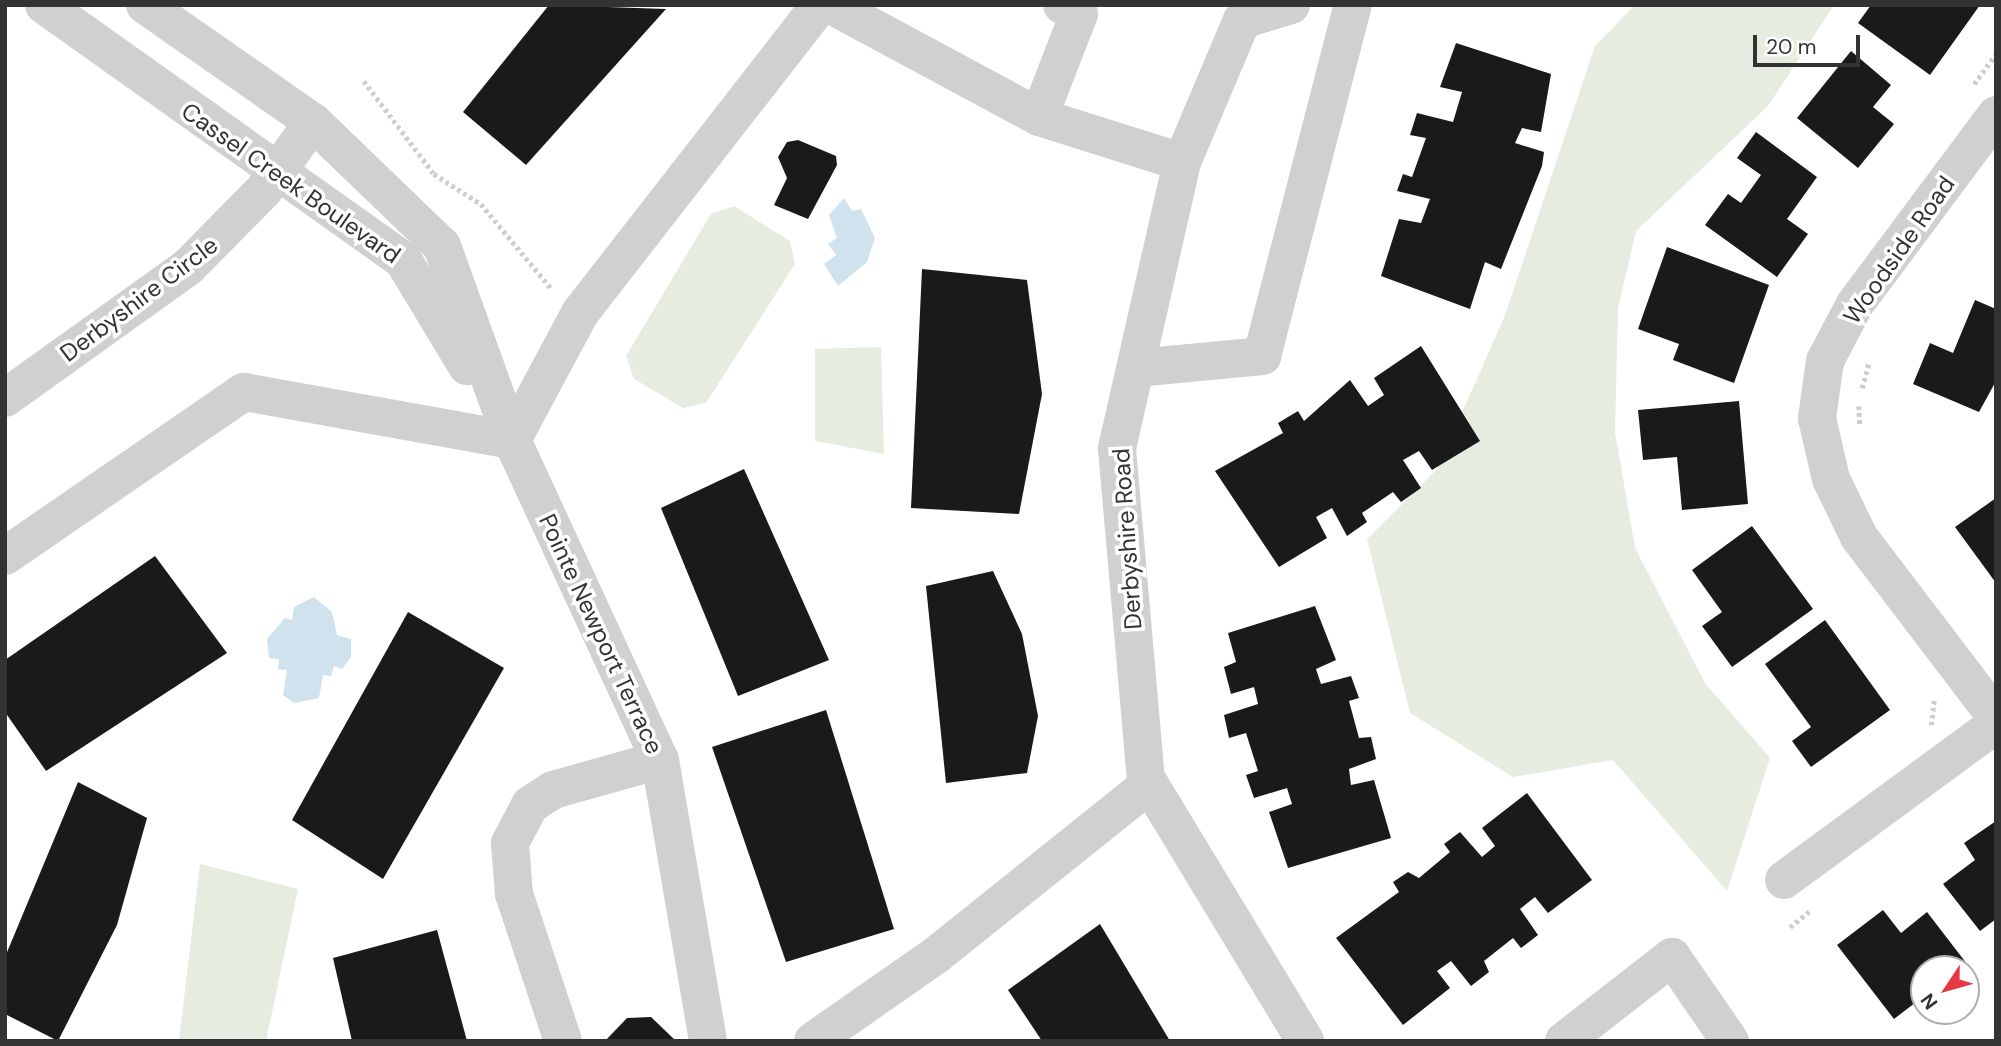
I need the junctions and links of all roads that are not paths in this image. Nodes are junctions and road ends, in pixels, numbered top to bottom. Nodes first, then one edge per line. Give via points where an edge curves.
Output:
1 (44, 5) edge
2 (145, 5) edge
3 (820, 5) edge
4 (831, 5) edge
5 (1062, 5) edge
6 (1291, 5) edge
7 (1353, 5) edge
8 (1996, 115) edge
9 (1039, 117) junction
10 (313, 122) junction
11 (1182, 162) junction
12 (278, 171) junction
13 (1136, 368) junction
14 (5, 398) edge
15 (512, 440) junction
16 (5, 556) edge
17 (1996, 717) edge
18 (1996, 724) edge
19 (660, 760) junction
20 (1150, 784) junction
21 (1784, 880) dead end
22 (563, 1041) edge
23 (708, 1041) edge
24 (813, 1041) edge
25 (1305, 1041) edge
26 (1564, 1041) edge
27 (1730, 1041) edge

1 - 12 street, Cassel Creek Boulevard
2 - 10 street, Cassel Creek Boulevard
3 - 15 street via 580,313
4 - 9 street
5 - 9 street via 1079,14
6 - 11 street, Derbyshire Road via 1242,20
7 - 13 street via 1262,356
8 - 17 street, Woodside Road via 1855,304 1825,361 1817,418 1831,479 1859,537
9 - 11 street
10 - 12 street, Derbyshire Circle
10 - 15 street, Cassel Creek Boulevard via 442,246
11 - 13 street, Derbyshire Road
12 - 14 street, Derbyshire Circle via 188,267
12 - 15 street, Cassel Creek Boulevard via 403,260
13 - 20 street, Derbyshire Road via 1117,449
15 - 16 street via 244,392
15 - 19 street, Pointe Newport Terrace
18 - 21 street
19 - 22 street via 553,790 530,805 510,844 514,894
19 - 23 street, Pointe Newport Terrace
20 - 24 street via 935,956
20 - 25 street, Derbyshire Road
26 - 27 street via 1672,957

